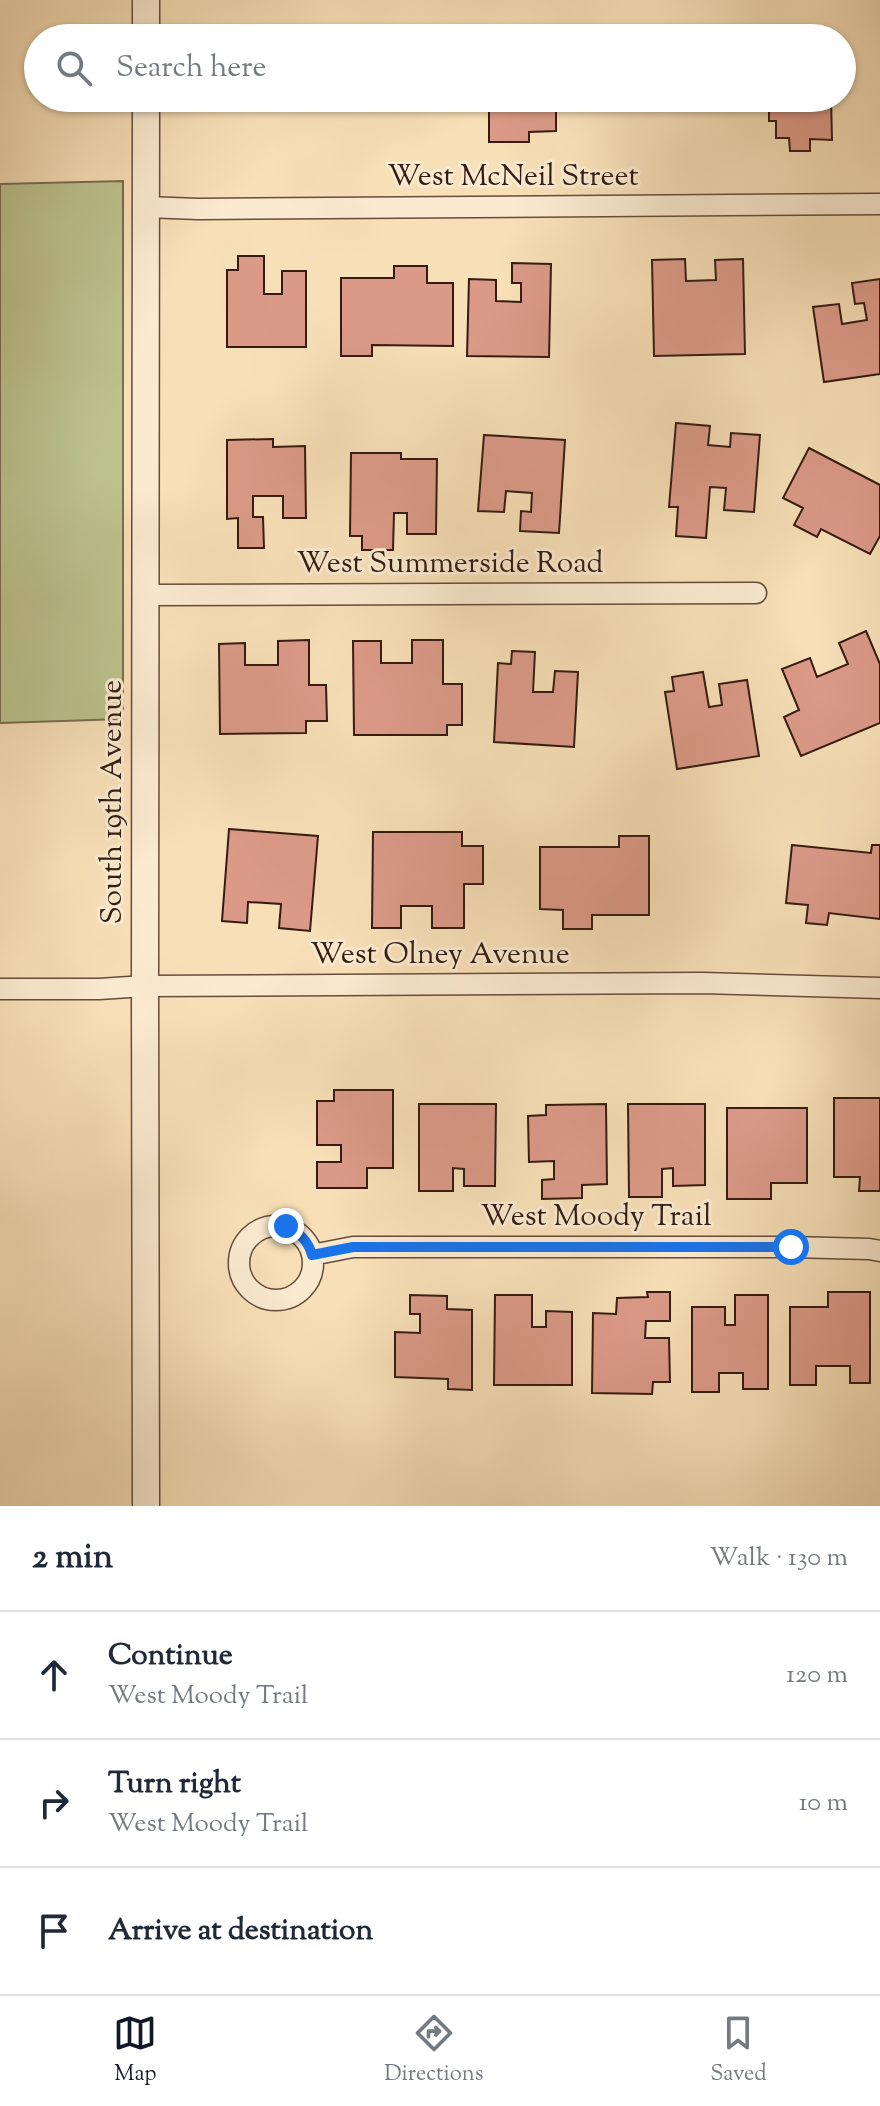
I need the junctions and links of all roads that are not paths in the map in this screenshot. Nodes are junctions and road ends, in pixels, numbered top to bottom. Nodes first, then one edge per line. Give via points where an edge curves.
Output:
1 (146, 0) edge
2 (146, 24) edge
3 (146, 112) edge
4 (880, 204) edge
5 (146, 207) junction
6 (756, 593) dead end
7 (145, 595) junction
8 (145, 986) junction
9 (880, 988) edge
10 (0, 989) edge
11 (880, 1251) edge
12 (312, 1255) dead end
13 (146, 1506) edge

1 - 2 street
3 - 5 street, South 19th Avenue
4 - 5 street, West McNeil Street
5 - 7 street, South 19th Avenue
6 - 7 street, West Summerside Road
7 - 8 street, South 19th Avenue
8 - 9 street, West Olney Avenue via 702,983
8 - 10 street, West Olney Avenue
8 - 13 street, South 19th Avenue
11 - 12 street, West Moody Trail via 353,1247

